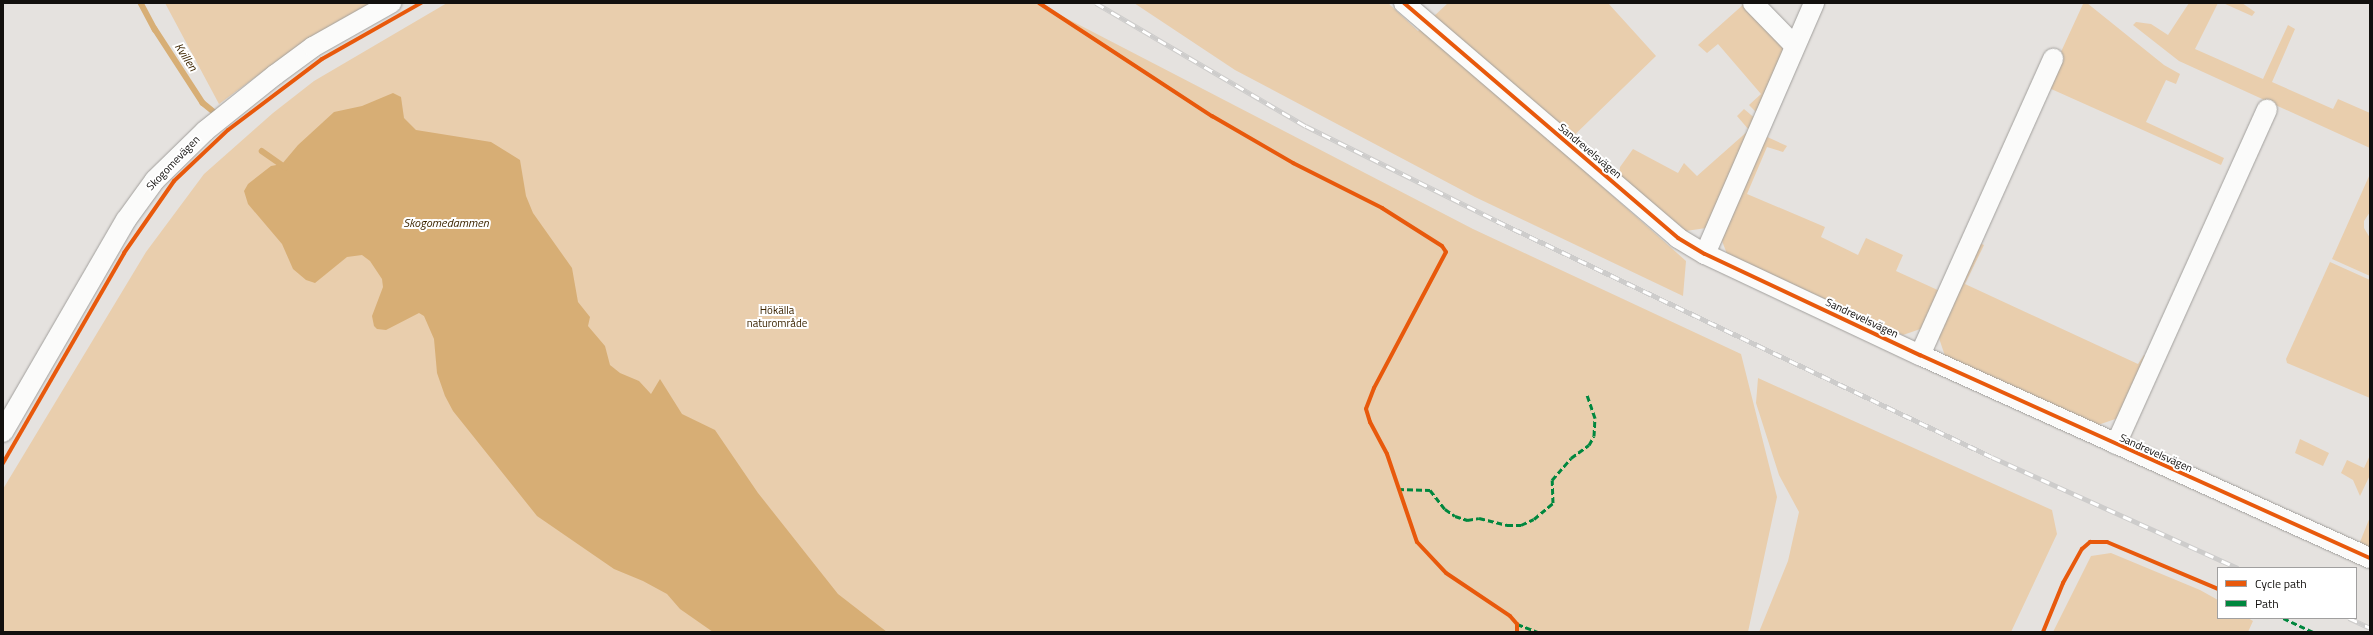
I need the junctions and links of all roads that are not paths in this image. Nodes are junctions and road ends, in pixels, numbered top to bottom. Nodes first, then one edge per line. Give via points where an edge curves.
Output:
1 (391, 3) edge
2 (1753, 3) edge
3 (1814, 3) edge
4 (1412, 6) edge
5 (1794, 45) junction
6 (2053, 59) dead end
7 (2267, 109) dead end
8 (1705, 254) junction
9 (1920, 355) junction
10 (3, 432) edge
11 (2116, 444) junction
12 (2370, 558) edge

1 - 10 street, Skogomevägen via 319,44 275,75 205,131 155,180 126,220
2 - 5 street
3 - 5 street
4 - 8 street, Sandrevelsvägen via 1678,238
5 - 8 street
6 - 9 street
7 - 11 street, Sandrevelsvägen
8 - 9 street, Sandrevelsvägen
9 - 11 street, Sandrevelsvägen
11 - 12 street, Sandrevelsvägen

